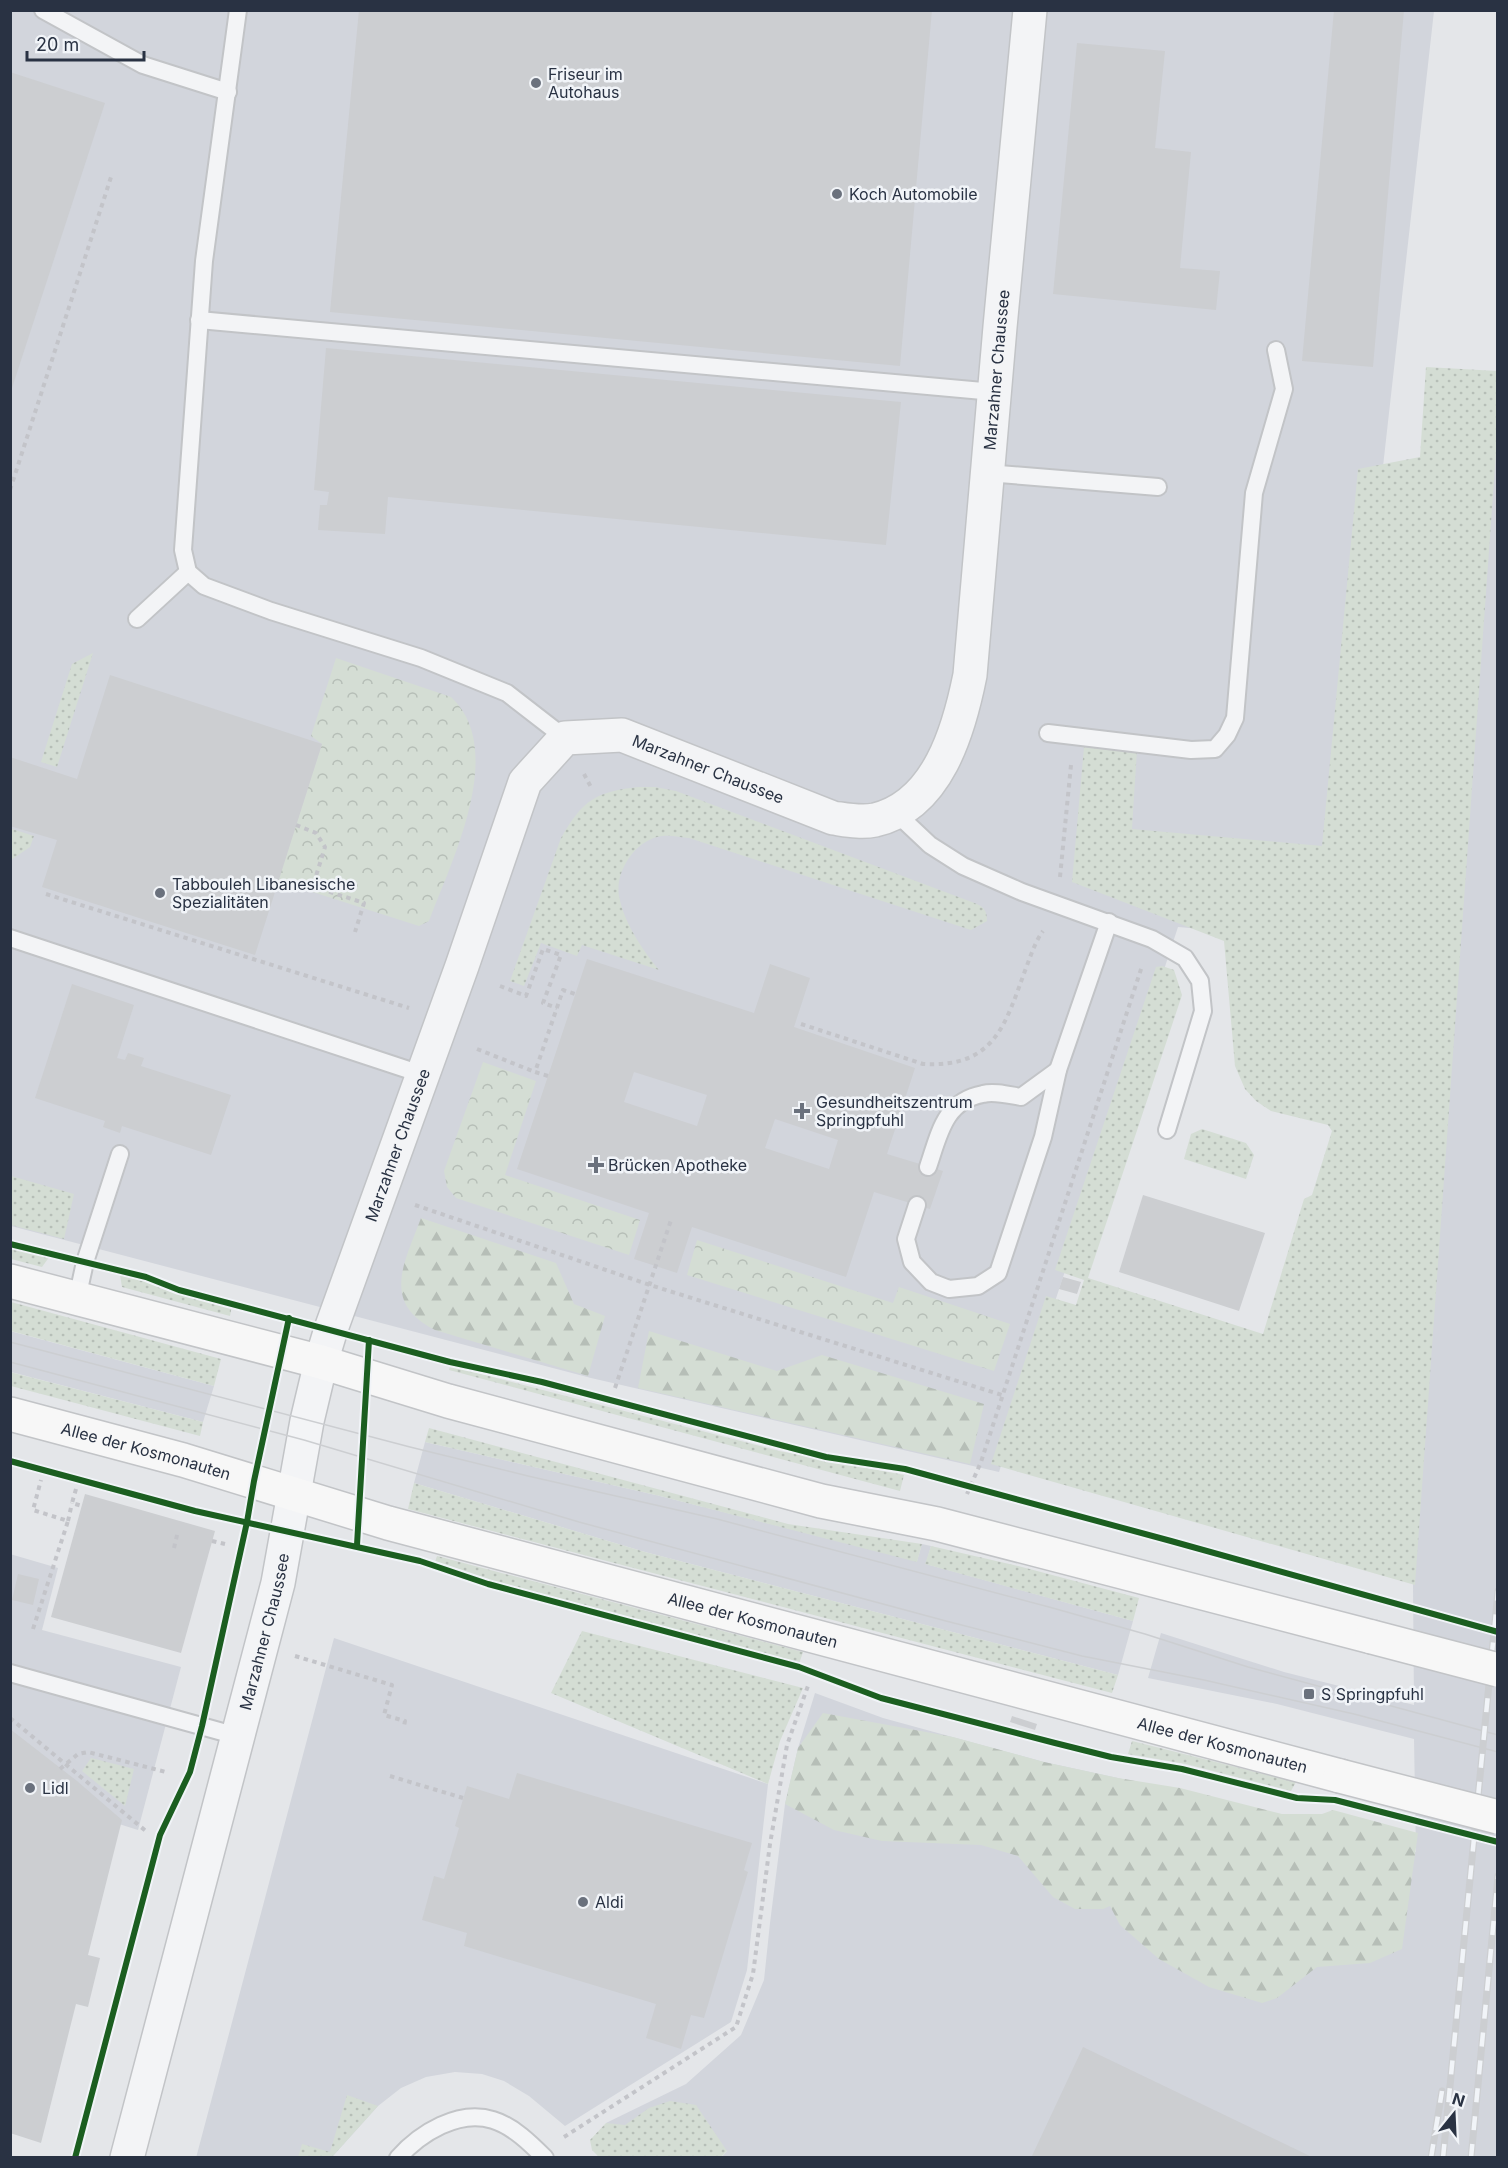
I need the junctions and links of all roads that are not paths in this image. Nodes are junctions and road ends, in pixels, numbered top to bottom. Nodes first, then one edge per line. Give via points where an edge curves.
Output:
1 (43, 10) edge
2 (238, 10) edge
3 (1030, 10) edge
4 (228, 93) junction
5 (199, 320) junction
6 (1276, 350) dead end
7 (994, 392) junction
8 (987, 473) junction
9 (1158, 487) dead end
10 (188, 572) junction
11 (137, 619) dead end
12 (1048, 733) dead end
13 (565, 738) junction
14 (895, 812) junction
15 (1108, 922) junction
16 (10, 938) edge
17 (1058, 1070) junction
18 (424, 1075) junction
19 (1167, 1130) dead end
20 (120, 1154) dead end
21 (928, 1167) dead end
22 (917, 1205) dead end
23 (10, 1281) edge
24 (76, 1299) junction
25 (321, 1362) junction
26 (10, 1414) edge
27 (294, 1493) junction
28 (1497, 1670) edge
29 (10, 1673) edge
30 (237, 1736) junction
31 (1497, 1817) edge
32 (544, 2156) edge
33 (128, 2157) edge
34 (398, 2157) edge

1 - 4 lane via 143,65
2 - 4 lane
3 - 7 street, Marzahner Chaussee
4 - 5 lane
5 - 7 lane
5 - 10 lane via 183,550
6 - 12 lane via 1284,389 1254,493 1235,718 1227,735 1215,749 1191,750
7 - 8 street, Marzahner Chaussee
8 - 9 lane
8 - 14 street, Marzahner Chaussee via 965,703 945,758 932,779
10 - 11 lane
10 - 13 lane via 204,586 421,658 507,693
13 - 14 street, Marzahner Chaussee via 622,735 833,818 855,822
13 - 18 street, Marzahner Chaussee via 525,782
14 - 15 lane via 930,845 963,866
15 - 17 lane
15 - 19 lane via 1152,939 1185,958 1200,981 1203,1011
16 - 18 lane
17 - 21 lane via 1021,1096 985,1093 960,1102 944,1121
17 - 22 lane via 1043,1137 998,1273 978,1286 949,1289 931,1282 912,1262 906,1239
18 - 25 street, Marzahner Chaussee
20 - 24 lane
23 - 24 main road
24 - 25 main road
25 - 27 street, Marzahner Chaussee
25 - 28 main road, bridge via 448,1401 821,1501 937,1524
26 - 27 main road, Allee der Kosmonauten
27 - 30 street, Marzahner Chaussee via 278,1582
27 - 31 main road, Allee der Kosmonauten, bridge via 388,1523
29 - 30 lane
30 - 33 street, Marzahner Chaussee
32 - 34 lane via 510,2128 471,2116 426,2135

